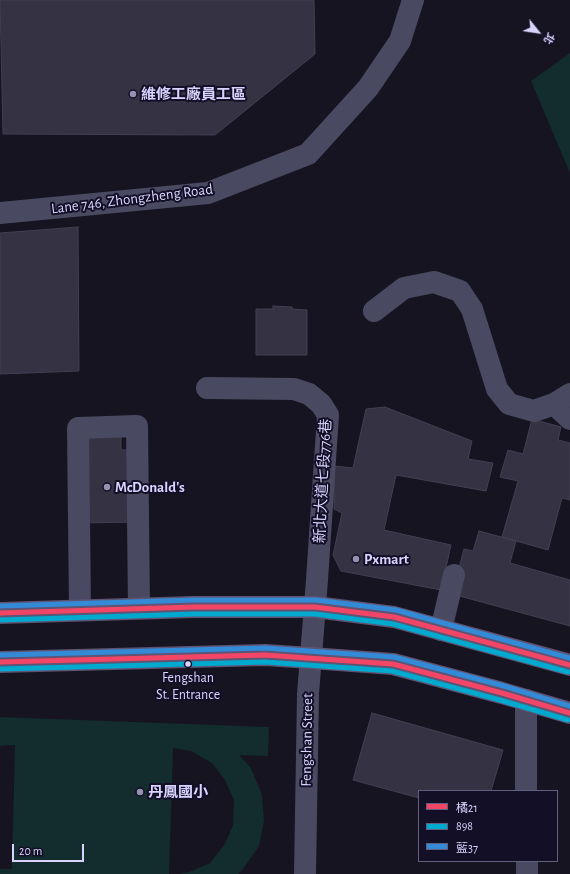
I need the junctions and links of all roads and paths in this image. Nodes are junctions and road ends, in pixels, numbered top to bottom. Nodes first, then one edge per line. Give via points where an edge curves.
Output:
1 (413, 0) edge
2 (0, 213) edge
3 (374, 311) dead end
4 (207, 388) dead end
5 (562, 399) edge
6 (570, 419) edge
7 (151, 467) dead end
8 (454, 575) dead end
9 (315, 607) junction
10 (146, 608) junction
11 (80, 610) junction
12 (0, 613) edge
13 (441, 630) junction
14 (311, 658) junction
15 (0, 662) edge
16 (570, 665) edge
17 (526, 700) junction
18 (570, 713) edge
19 (526, 790) edge
20 (527, 862) edge
21 (305, 874) edge
22 (527, 874) edge

1 - 2 street, Lane 746, Zhongzheng Road via 400,40 368,88 308,154 208,193
3 - 5 street via 404,288 434,282 460,291 472,309 497,388 509,404 534,411
4 - 9 street, 新北大道七段776巷 via 294,389 309,394 321,404 328,415
5 - 6 street
7 - 10 street
8 - 13 street
9 - 10 main road
9 - 13 main road via 394,617
9 - 14 street, Fengshan Street
10 - 11 main road
10 - 11 street via 137,426 78,428
11 - 12 main road
13 - 16 main road
14 - 15 main road via 265,655
14 - 17 main road via 393,664
14 - 21 street, Fengshan Street
17 - 18 main road
17 - 19 street
20 - 22 street

